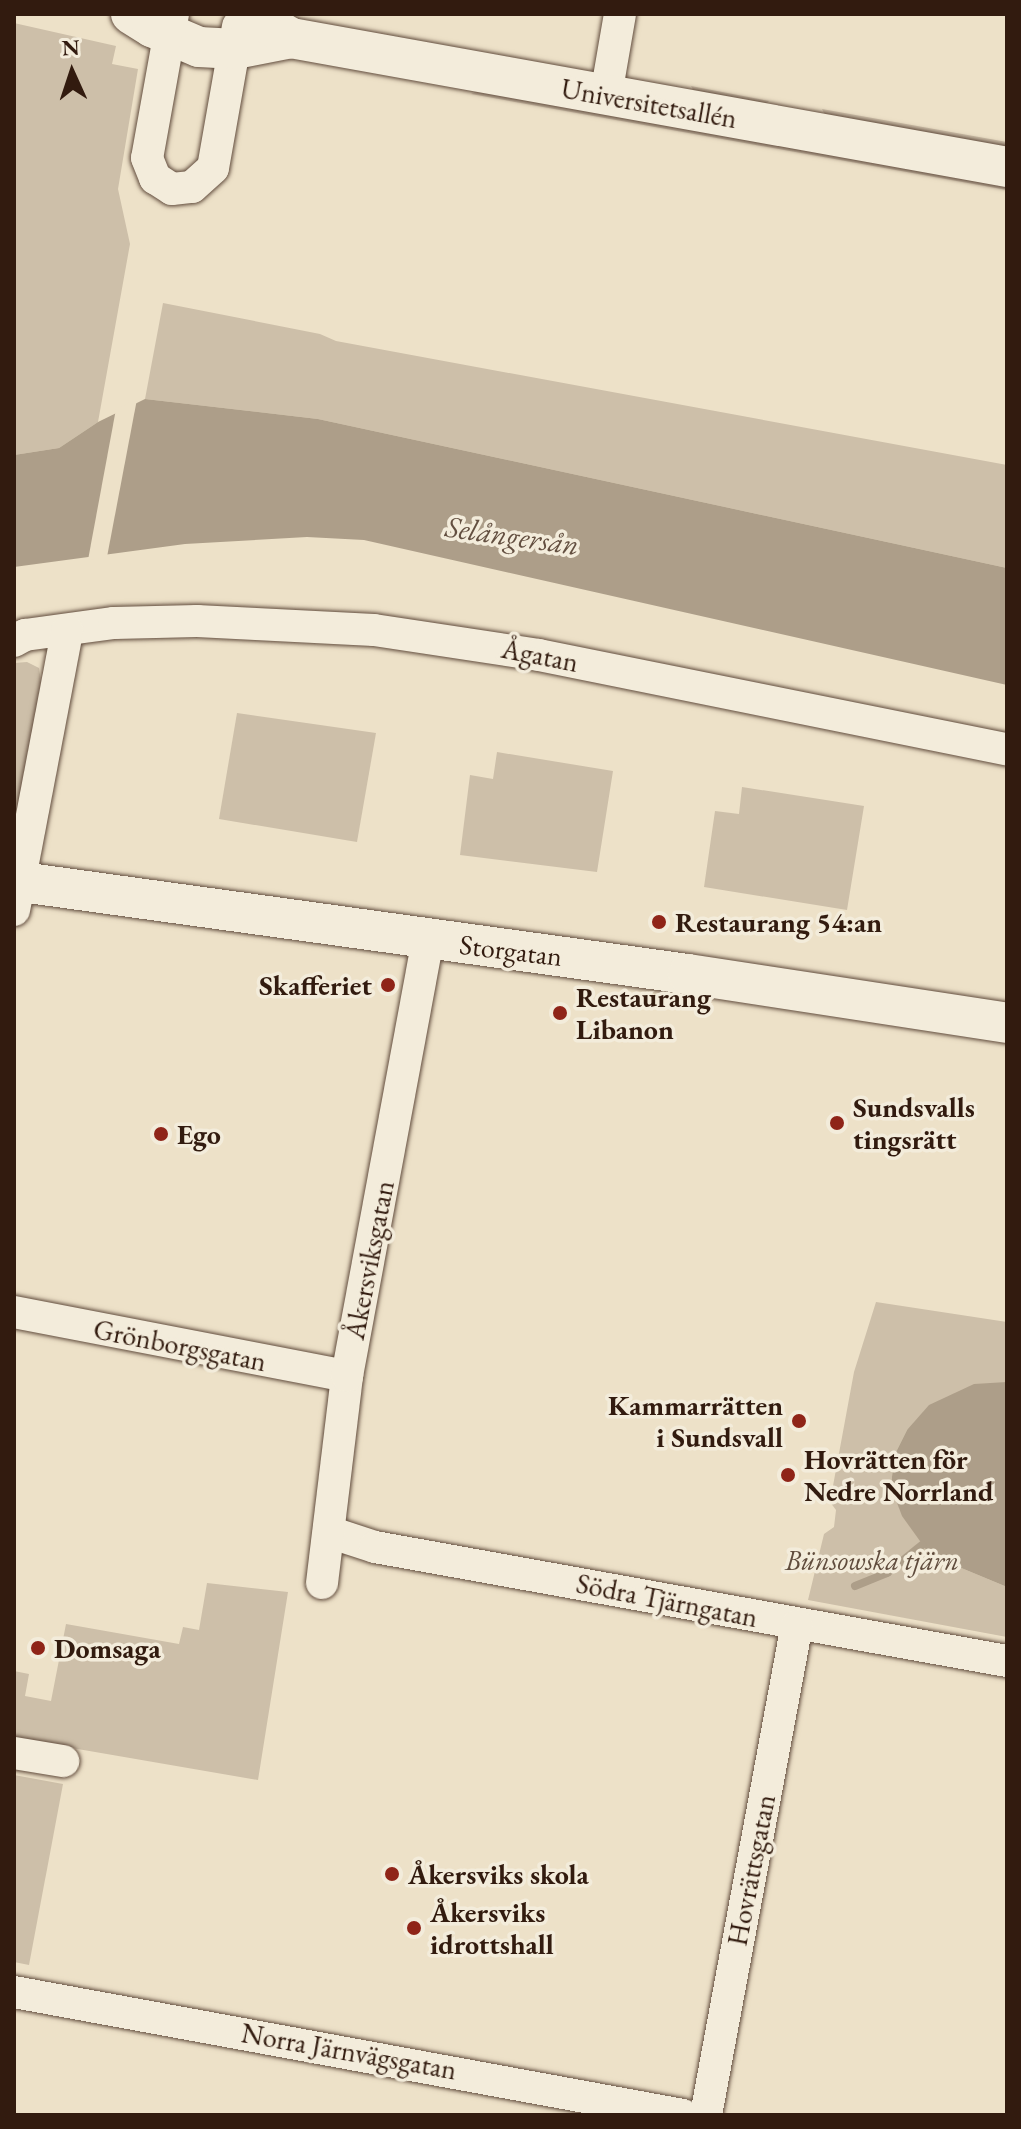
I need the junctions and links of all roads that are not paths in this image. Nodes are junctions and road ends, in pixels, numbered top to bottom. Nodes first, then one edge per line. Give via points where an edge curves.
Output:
1 (131, 14) edge
2 (620, 14) edge
3 (171, 24) edge
4 (242, 26) edge
5 (606, 95) junction
6 (1007, 167) edge
7 (67, 631) junction
8 (14, 641) edge
9 (1007, 749) edge
10 (16, 890) edge
11 (428, 939) junction
12 (1007, 1023) edge
13 (14, 1312) edge
14 (347, 1376) junction
15 (329, 1532) junction
16 (322, 1583) dead end
17 (797, 1625) junction
18 (1007, 1661) edge
19 (14, 1753) edge
20 (63, 1761) dead end
21 (14, 1992) edge
22 (683, 2115) edge
23 (706, 2115) edge

1 - 3 street, Universitetsallén
2 - 5 street
3 - 4 street, Universitetsallén via 199,47
3 - 4 street via 147,158 155,178 172,189 192,187 213,168
4 - 5 street, Universitetsallén
5 - 6 street, Universitetsallén
7 - 8 street, Ågatan
7 - 9 street, Ågatan via 114,623 197,621 459,640
7 - 10 street
10 - 11 street, Storgatan
11 - 12 street, Storgatan
11 - 14 street, Åkersviksgatan
13 - 14 street, Grönborgsgatan
14 - 15 street, Åkersviksgatan
15 - 16 street, Åkersviksgatan
15 - 17 street, Södra Tjärngatan via 375,1547
17 - 18 street, Södra Tjärngatan
17 - 23 street, Hovrättsgatan
19 - 20 street
21 - 22 street, Norra Järnvägsgatan

